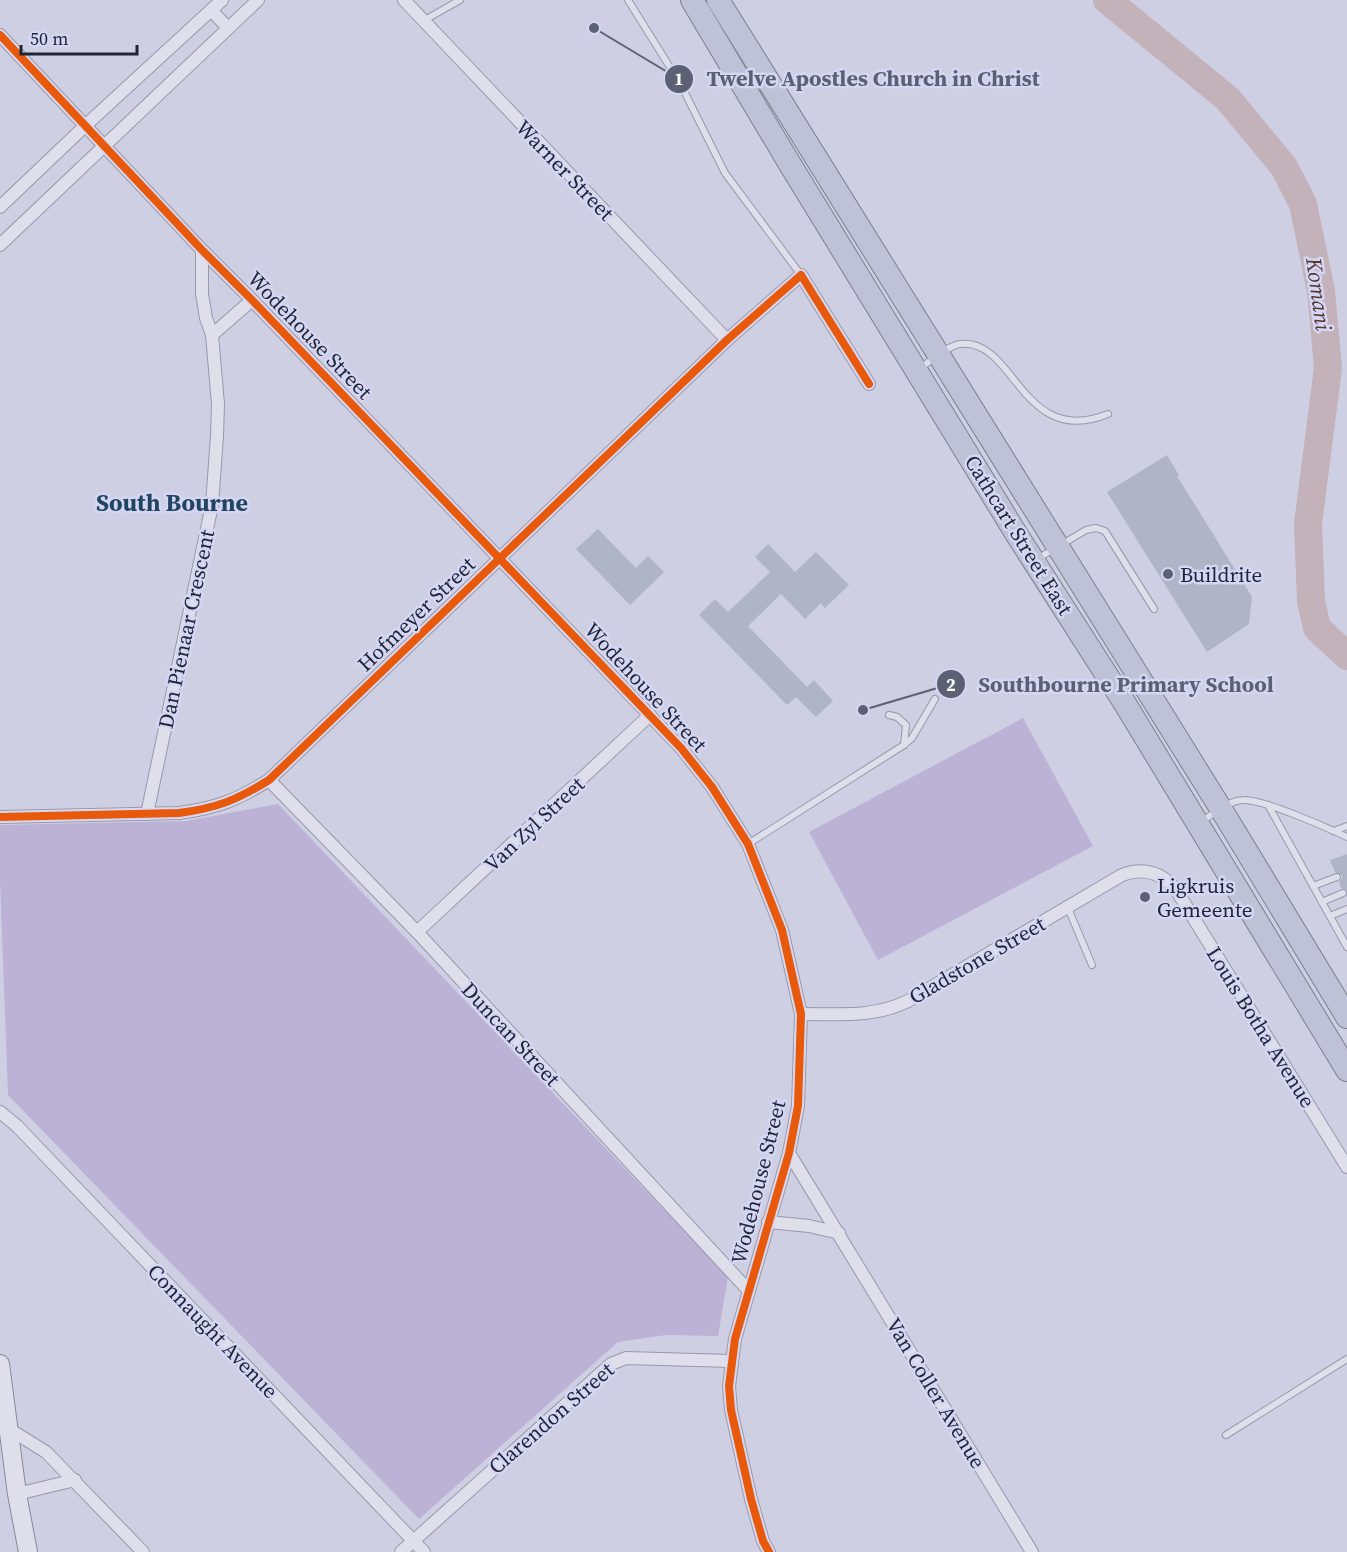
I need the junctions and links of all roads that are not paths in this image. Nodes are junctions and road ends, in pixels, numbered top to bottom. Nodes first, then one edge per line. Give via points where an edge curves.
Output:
1 (222, 0) edge
2 (258, 0) edge
3 (404, 0) edge
4 (460, 0) edge
5 (628, 0) edge
6 (692, 0) edge
7 (718, 0) edge
8 (211, 10) junction
9 (423, 21) junction
10 (228, 28) junction
11 (0, 35) edge
12 (86, 125) junction
13 (104, 145) junction
14 (0, 207) edge
15 (0, 245) edge
16 (202, 250) junction
17 (801, 275) junction
18 (252, 300) junction
19 (212, 335) junction
20 (727, 340) junction
21 (939, 356) junction
22 (917, 370) junction
23 (869, 384) dead end
24 (1108, 414) dead end
25 (1058, 547) junction
26 (499, 559) junction
27 (1034, 561) junction
28 (1154, 609) dead end
29 (935, 699) dead end
30 (889, 715) dead end
31 (650, 716) junction
32 (904, 745) junction
33 (269, 780) junction
34 (1268, 805) junction
35 (1221, 809) junction
36 (147, 814) junction
37 (0, 817) edge
38 (1199, 823) junction
39 (1347, 826) edge
40 (1334, 831) junction
41 (1347, 837) edge
42 (748, 844) junction
43 (1144, 871) joint
44 (1337, 877) dead end
45 (1313, 886) junction
46 (1343, 893) dead end
47 (1322, 902) junction
48 (1067, 907) junction
49 (1347, 909) edge
50 (1330, 916) junction
51 (1347, 927) edge
52 (1338, 931) junction
53 (417, 932) junction
54 (1347, 947) edge
55 (1092, 965) dead end
56 (801, 1014) junction
57 (1347, 1017) edge
58 (1347, 1070) edge
59 (0, 1112) edge
60 (789, 1153) junction
61 (1347, 1167) edge
62 (768, 1222) junction
63 (839, 1233) junction
64 (749, 1291) junction
65 (1347, 1359) edge
66 (731, 1361) junction
67 (0, 1364) edge
68 (9, 1429) junction
69 (1226, 1435) dead end
70 (75, 1480) junction
71 (17, 1494) junction
72 (412, 1540) junction
73 (28, 1552) edge
74 (142, 1552) edge
75 (401, 1552) edge
76 (424, 1552) edge
77 (769, 1552) edge
78 (1032, 1552) edge

1 - 8 street
2 - 10 street
3 - 9 street, Warner Street
4 - 9 lane
5 - 17 lane via 681,85 724,173
6 - 22 highway, Cathcart Street East
7 - 21 highway, Cathcart Street East
8 - 10 street
8 - 12 street
9 - 20 street, Warner Street
10 - 13 street
11 - 12 street, Wodehouse Street
12 - 13 street, Wodehouse Street
12 - 14 street
13 - 15 street
13 - 16 street, Wodehouse Street
16 - 18 street, Wodehouse Street
16 - 19 street, Dan Pienaar Crescent via 203,304
17 - 20 street, Hofmeyer Street
17 - 23 street
18 - 19 street
18 - 26 street, Wodehouse Street
19 - 36 street, Dan Pienaar Crescent via 218,426 212,505
20 - 26 street, Hofmeyer Street
21 - 22 lane
21 - 24 lane via 956,345 978,347 1053,416 1074,422
21 - 25 highway, Cathcart Street East
22 - 27 highway, Cathcart Street East
25 - 27 lane
25 - 28 lane via 1086,530 1105,531
25 - 35 highway, Cathcart Street East
26 - 31 street, Wodehouse Street
26 - 33 street, Hofmeyer Street
27 - 38 highway, Cathcart Street East
29 - 32 lane
30 - 32 lane via 906,725
31 - 42 street, Wodehouse Street via 712,787
31 - 53 street, Van Zyl Street
32 - 42 lane
33 - 36 street, Hofmeyer Street via 227,804
33 - 53 street, Duncan Street
34 - 35 lane via 1242,800
34 - 40 lane
34 - 45 lane
35 - 38 lane
35 - 57 highway, Cathcart Street East
36 - 37 street, Hofmeyer Street
38 - 58 highway, Cathcart Street East
39 - 40 lane
40 - 41 lane
42 - 56 street, Wodehouse Street via 782,930
43 - 48 street, Gladstone Street via 1122,875
43 - 61 street, Louis Botha Avenue via 1162,876 1175,888
44 - 45 lane
45 - 47 lane
46 - 47 lane
47 - 50 lane
48 - 55 lane
48 - 56 street, Gladstone Street via 889,1010
49 - 50 lane
50 - 52 lane
51 - 52 lane
52 - 54 lane
53 - 64 street, Duncan Street
56 - 60 street, Wodehouse Street via 798,1106
59 - 72 street, Connaught Avenue
60 - 62 street, Wodehouse Street
60 - 63 street, Van Coller Avenue
62 - 63 street
62 - 64 street, Wodehouse Street
63 - 78 street, Van Coller Avenue
64 - 66 street, Wodehouse Street
65 - 69 lane
66 - 72 street, Clarendon Street via 627,1359 611,1364
66 - 77 street, Wodehouse Street via 731,1410 751,1499
67 - 68 street
68 - 70 street via 46,1452
68 - 71 street
70 - 71 street
70 - 74 street
71 - 73 street
72 - 75 street, Clarendon Street
72 - 76 street, Connaught Avenue

